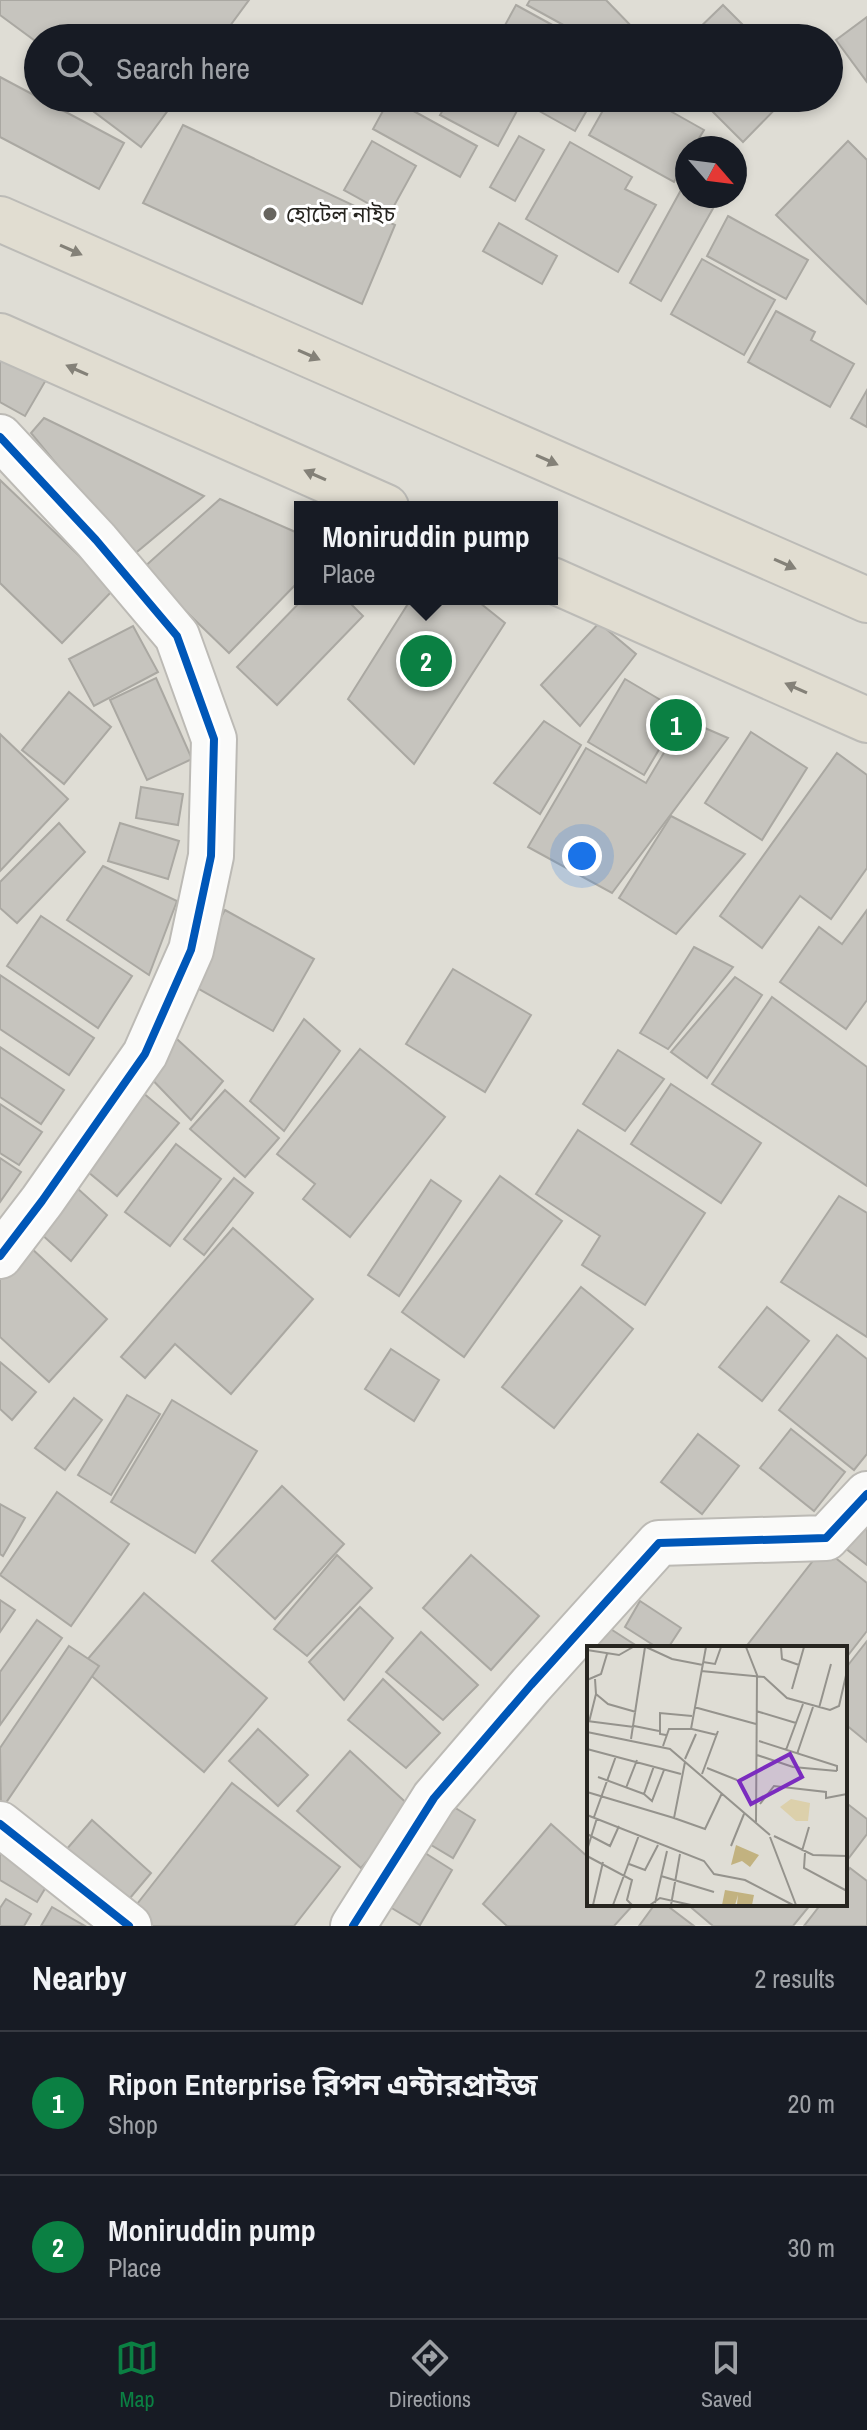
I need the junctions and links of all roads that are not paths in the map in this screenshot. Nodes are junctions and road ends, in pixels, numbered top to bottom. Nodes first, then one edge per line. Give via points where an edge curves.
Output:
1 (0, 219) edge
2 (0, 336) edge
3 (0, 437) edge
4 (372, 501) edge
5 (558, 583) edge
6 (867, 600) edge
7 (867, 720) edge
8 (0, 1256) edge
9 (867, 1494) edge
10 (0, 1824) edge
11 (129, 1926) edge
12 (353, 1926) edge

1 -> 6 highway
4 -> 2 highway
3 - 8 street via 177,636 214,739 211,856 191,950 145,1054
7 -> 5 highway
9 - 12 street via 826,1538 659,1543 434,1798
10 - 11 street

